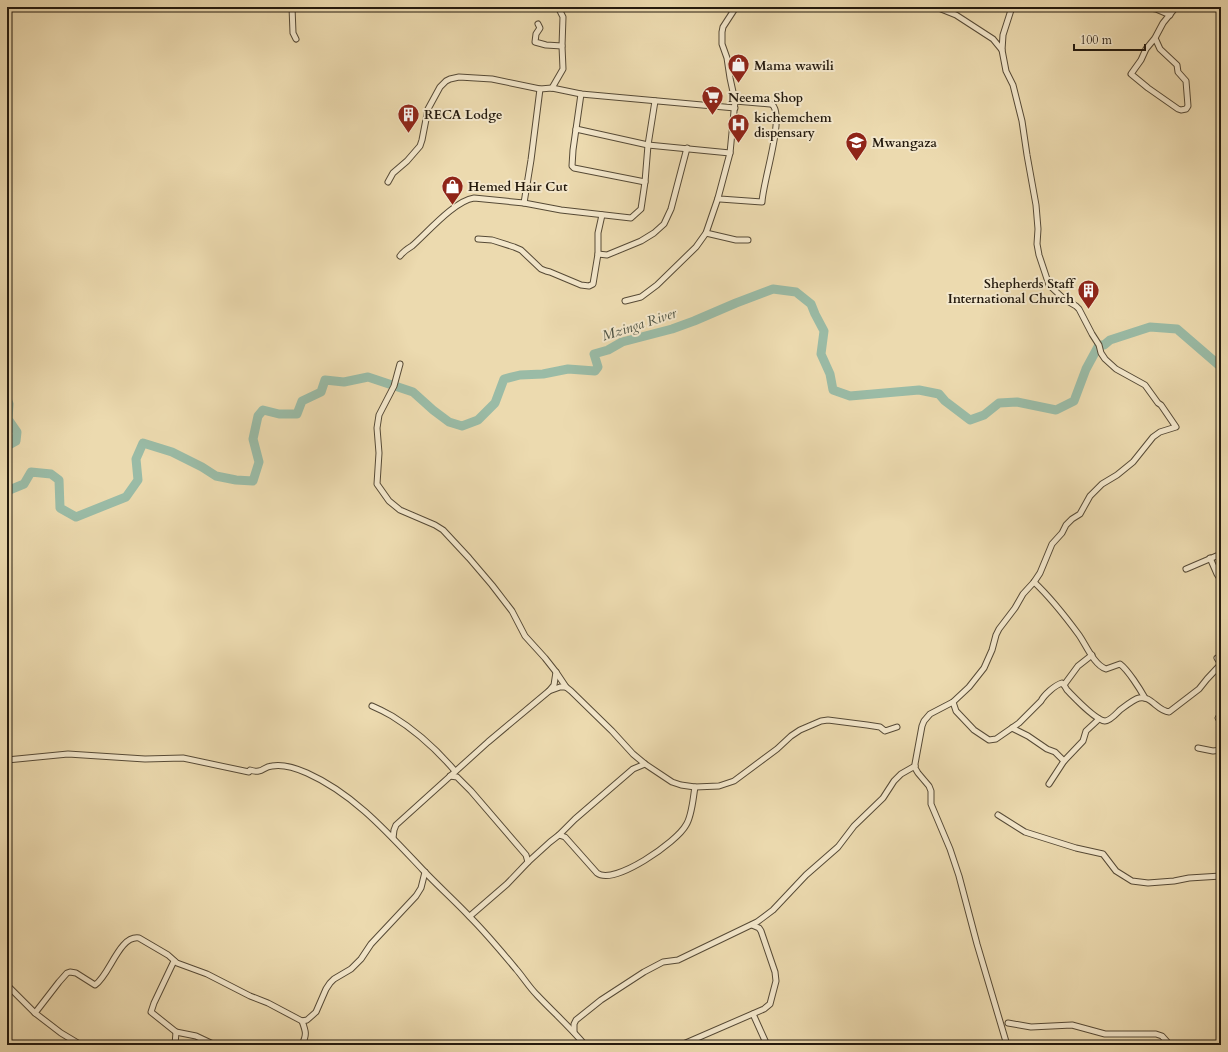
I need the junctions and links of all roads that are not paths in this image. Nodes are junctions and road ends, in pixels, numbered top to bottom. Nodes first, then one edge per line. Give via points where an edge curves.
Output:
1 (292, 7) edge
2 (558, 7) edge
3 (736, 7) edge
4 (936, 7) edge
5 (1012, 7) edge
6 (1145, 7) edge
7 (1176, 7) edge
8 (1216, 7) edge
9 (1221, 13) edge
10 (1170, 15) junction
11 (538, 24) dead end
12 (296, 38) dead end
13 (1154, 38) junction
14 (562, 46) junction
15 (1002, 50) junction
16 (552, 88) junction
17 (540, 89) junction
18 (581, 94) junction
19 (655, 102) junction
20 (735, 102) junction
21 (735, 108) junction
22 (576, 129) junction
23 (648, 145) junction
24 (687, 148) junction
25 (730, 153) junction
26 (388, 182) dead end
27 (645, 182) junction
28 (718, 198) junction
29 (524, 204) junction
30 (602, 215) junction
31 (706, 233) junction
32 (478, 239) dead end
33 (748, 240) dead end
34 (598, 254) junction
35 (400, 256) dead end
36 (625, 301) dead end
37 (400, 364) dead end
38 (1221, 554) edge
39 (1210, 558) junction
40 (1186, 569) dead end
41 (1221, 580) edge
42 (1034, 582) junction
43 (1092, 656) junction
44 (1217, 658) dead end
45 (1221, 664) edge
46 (556, 672) junction
47 (1064, 685) junction
48 (566, 687) junction
49 (549, 691) junction
50 (1145, 698) junction
51 (953, 702) junction
52 (372, 706) dead end
53 (1221, 714) edge
54 (1099, 719) junction
55 (1221, 722) edge
56 (897, 727) dead end
57 (1012, 728) junction
58 (1198, 748) dead end
59 (1221, 750) edge
60 (7, 760) edge
61 (1064, 761) junction
62 (645, 764) junction
63 (915, 766) junction
64 (456, 770) junction
65 (450, 776) junction
66 (459, 779) junction
67 (1049, 784) dead end
68 (695, 787) junction
69 (998, 815) dead end
70 (396, 825) junction
71 (383, 828) junction
72 (559, 835) junction
73 (393, 838) junction
74 (528, 862) junction
75 (424, 872) junction
76 (1221, 876) edge
77 (470, 916) junction
78 (752, 925) junction
79 (174, 960) junction
80 (7, 985) edge
81 (35, 1013) junction
82 (753, 1014) junction
83 (302, 1021) junction
84 (1008, 1023) dead end
85 (176, 1032) junction
86 (574, 1032) junction
87 (81, 1045) edge
88 (175, 1045) edge
89 (215, 1045) edge
90 (302, 1045) edge
91 (585, 1045) edge
92 (681, 1045) edge
93 (767, 1045) edge
94 (1007, 1045) edge
95 (1170, 1045) edge

1 - 12 street via 293,32
2 - 14 street via 563,17
3 - 20 street via 722,32 722,44
4 - 15 street via 956,15 993,39
5 - 15 street via 1003,35
6 - 10 street
7 - 10 street
8 - 9 street
10 - 13 street
11 - 14 street via 540,28 535,42
13 - 13 street via 1131,74 1178,110 1186,110 1186,81 1178,72 1177,65 1160,50
14 - 16 street via 563,68
15 - 42 street via 1022,121 1036,205 1037,244 1049,285 1079,309 1105,359 1116,369 1145,385 1176,427 1153,437 1133,462 1090,496 1080,514 1066,525 1052,544
16 - 17 street
16 - 18 street
17 - 26 street via 492,79 459,77 446,81 428,109 420,146 392,173
17 - 29 street
18 - 19 street
18 - 22 street
19 - 21 street
19 - 23 street
20 - 21 street
20 - 28 street via 773,105 775,132 762,202
21 - 25 street
22 - 23 street
22 - 27 street via 572,162 574,168
23 - 24 street
23 - 27 street
24 - 25 street
24 - 34 street via 671,209 664,224 641,241 608,255
25 - 28 street
27 - 30 street via 641,209 631,218
28 - 31 street
29 - 30 street
29 - 35 street via 474,198 465,200
30 - 34 street via 598,233
31 - 33 street
31 - 36 street via 696,247 657,285 641,297
32 - 34 street via 492,240 521,250 541,269 580,285 593,284
37 - 46 street via 394,386 378,419 377,484 389,501 400,510 443,530 492,585 512,611 525,636
38 - 39 street
39 - 40 street
39 - 41 street
42 - 43 street via 1047,594 1080,636
42 - 51 street via 996,634 984,668
43 - 47 street via 1078,666
43 - 50 street via 1102,668 1120,664
44 - 45 street
45 - 50 street via 1199,689 1169,712
46 - 48 street
46 - 49 street via 554,685
47 - 54 street
47 - 57 street via 1058,684 1043,696 1041,701
48 - 49 street
48 - 62 street
49 - 64 street
50 - 54 street via 1135,700 1108,720
51 - 57 street via 960,716 986,739 996,739
51 - 63 street via 930,714 924,721
52 - 64 street via 392,716 414,732
53 - 55 street via 1218,718
54 - 61 street via 1086,731 1083,741
56 - 68 street via 885,730 868,725 821,721 791,736 734,781 719,786
57 - 61 street via 1055,752
58 - 59 street
60 - 71 street via 78,754 145,759 183,758 249,772 262,771 273,765 283,766 306,772 322,780
61 - 67 street
62 - 68 street via 672,782
62 - 72 street via 633,769
63 - 78 street via 894,781 883,798 854,826 838,847 806,875 773,910
63 - 94 street via 929,786 931,804 959,876
64 - 65 street
64 - 66 street
65 - 66 street
65 - 70 street
66 - 74 street via 526,855
68 - 72 street via 685,827 660,852 612,876 603,877 597,874 565,838
69 - 76 street via 1025,832 1103,854 1116,871 1132,881 1148,883
70 - 71 street
70 - 73 street
71 - 73 street
72 - 74 street
73 - 75 street
74 - 77 street
75 - 77 street
75 - 83 street via 421,888 416,896 371,944 361,959 330,983 316,1012
77 - 86 street via 536,994
78 - 82 street via 761,931 776,972 770,1004
78 - 86 street via 678,960 663,962 632,979 576,1020
79 - 81 street via 139,938 132,939 124,943 103,977 95,985 76,973 67,973
79 - 83 street
79 - 85 street via 151,1012
80 - 81 street
81 - 87 street
82 - 92 street
82 - 93 street
83 - 90 street via 306,1038
84 - 95 street via 1031,1027 1072,1025 1105,1034 1156,1034 1162,1036
85 - 88 street
85 - 89 street via 196,1036
86 - 91 street

